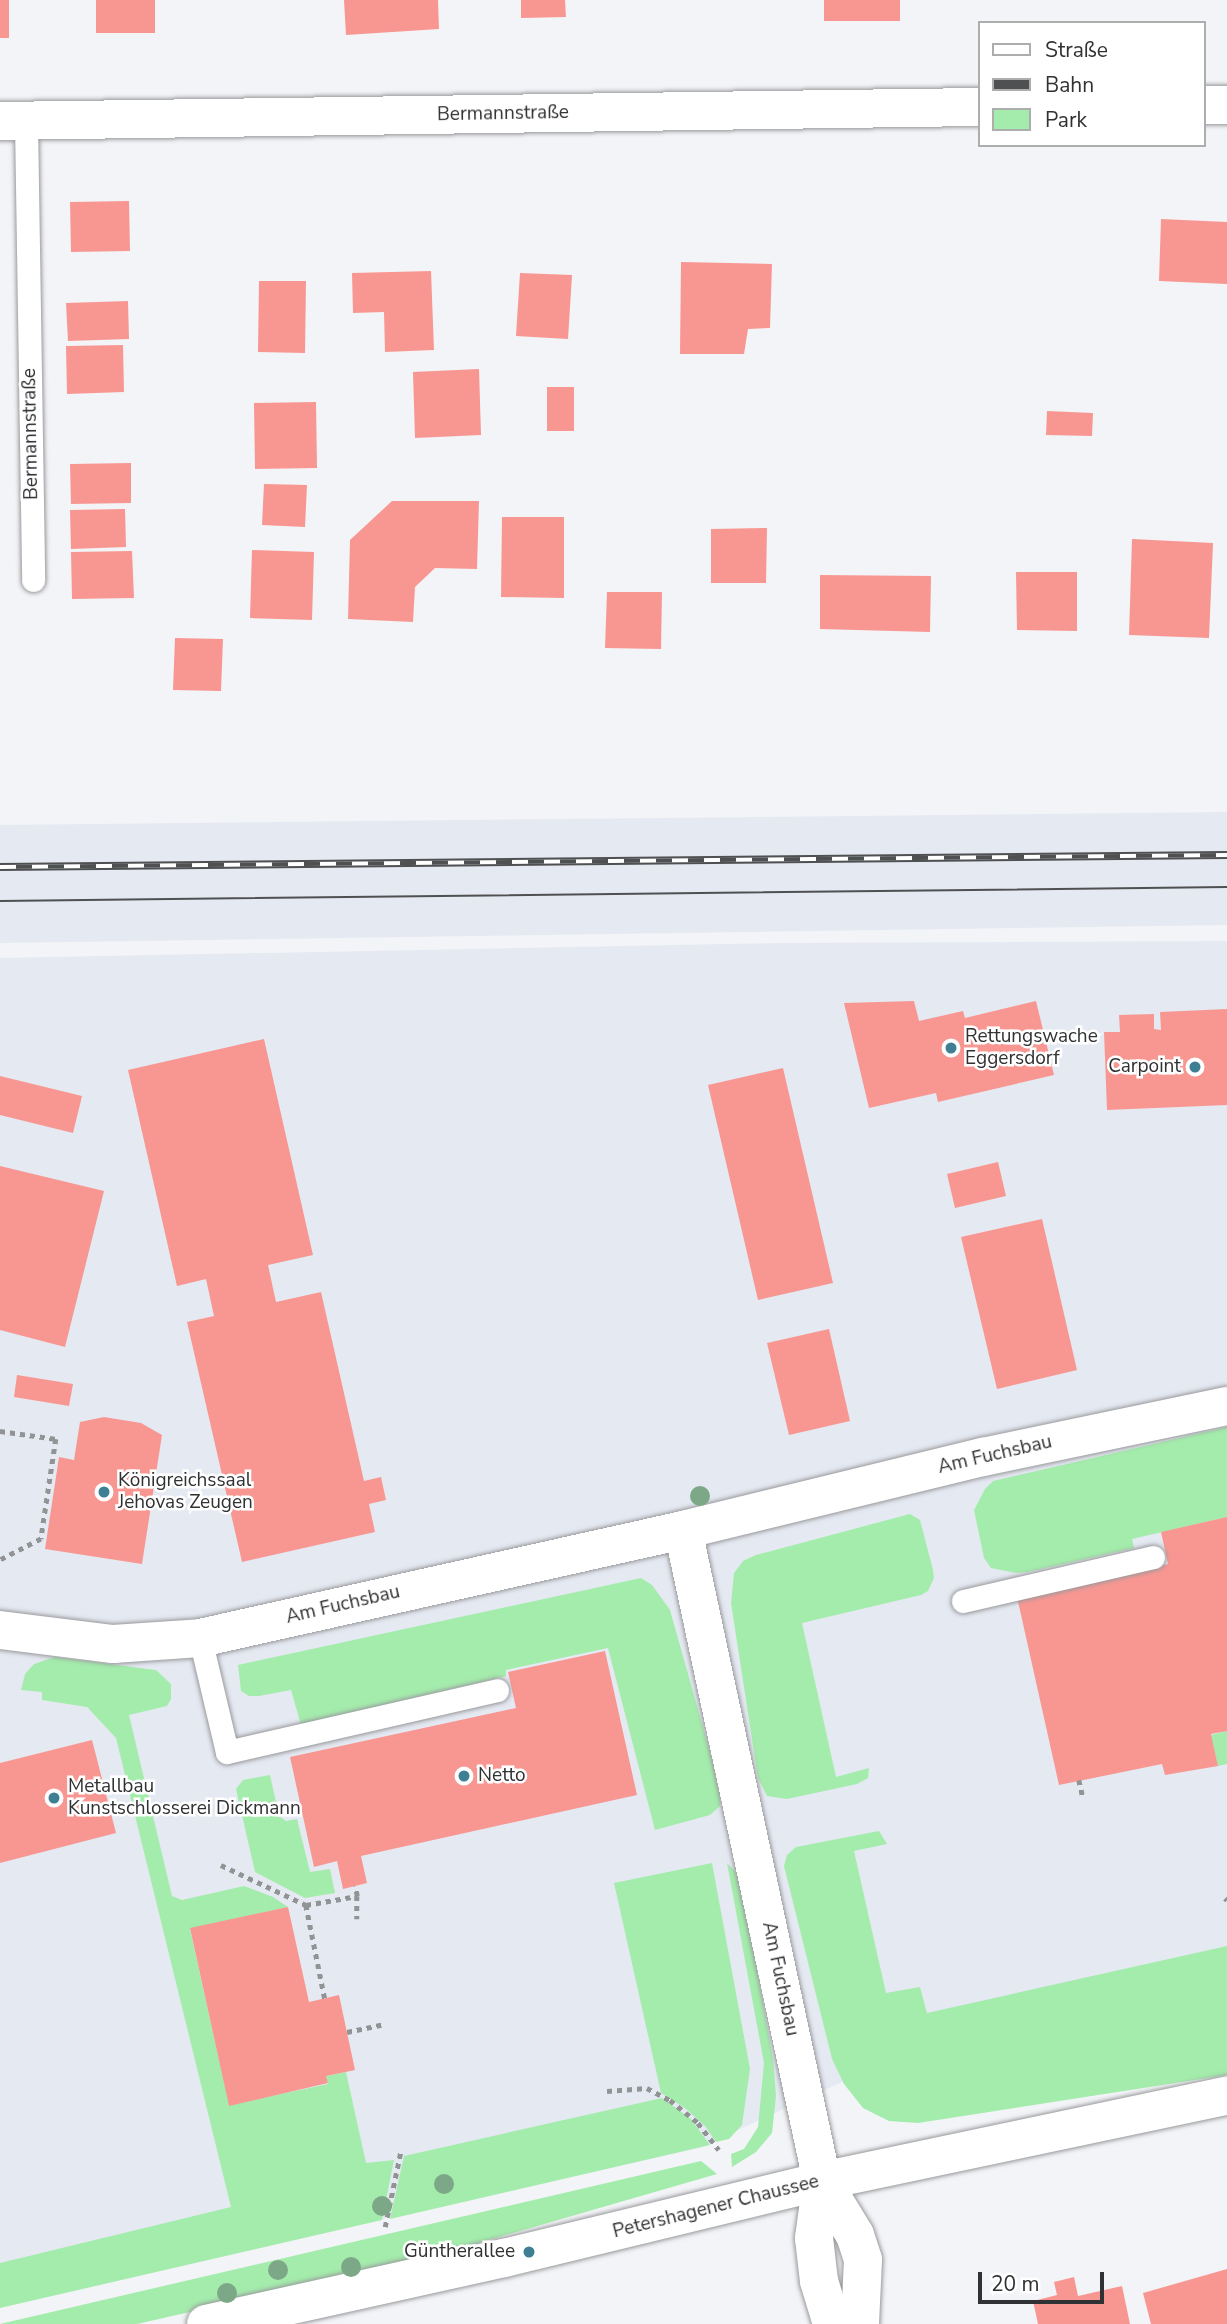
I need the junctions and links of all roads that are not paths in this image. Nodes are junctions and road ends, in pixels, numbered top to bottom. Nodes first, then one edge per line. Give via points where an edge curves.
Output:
1 (1206, 105) edge
2 (1227, 105) edge
3 (978, 107) edge
4 (13, 121) edge
5 (33, 580) dead end
6 (1227, 1406) edge
7 (684, 1530) junction
8 (1153, 1557) dead end
9 (963, 1601) dead end
10 (0, 1630) edge
11 (201, 1638) junction
12 (497, 1690) dead end
13 (1227, 2095) edge
14 (822, 2181) junction
15 (206, 2324) edge
16 (832, 2324) edge
17 (860, 2324) edge

1 - 2 street
3 - 4 street, Bermannstraße
4 - 5 lane, Bermannstraße
6 - 7 street, Am Fuchsbau via 983,1457
7 - 11 street, Am Fuchsbau
7 - 14 street, Am Fuchsbau
8 - 9 lane
10 - 11 street, Am Fuchsbau via 113,1644
11 - 12 lane via 227,1752
13 - 14 street, Petershagener Chaussee
14 - 15 street, Petershagener Chaussee
14 - 16 street via 814,2238 819,2281
14 - 17 street via 855,2235 863,2260

